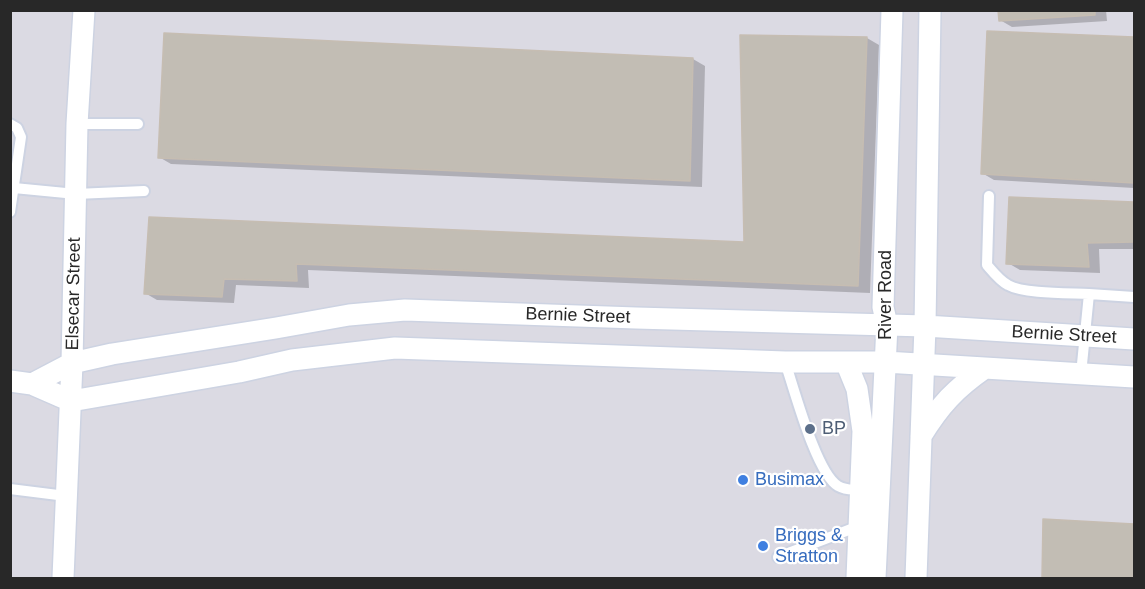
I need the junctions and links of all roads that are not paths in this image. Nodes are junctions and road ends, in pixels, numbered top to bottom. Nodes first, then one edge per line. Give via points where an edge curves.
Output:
1 (84, 10) edge
2 (891, 10) edge
3 (930, 10) edge
4 (10, 124) edge
5 (77, 124) junction
6 (138, 124) dead end
7 (14, 188) junction
8 (144, 191) dead end
9 (76, 194) junction
10 (989, 196) dead end
11 (10, 212) edge
12 (1089, 294) junction
13 (1134, 297) edge
14 (887, 325) junction
15 (926, 326) junction
16 (1085, 336) junction
17 (1134, 339) edge
18 (785, 362) junction
19 (846, 362) junction
20 (885, 362) junction
21 (72, 363) junction
22 (924, 364) junction
23 (985, 368) junction
24 (1081, 374) junction
25 (1134, 377) edge
26 (10, 381) edge
27 (32, 384) junction
28 (71, 401) junction
29 (920, 437) junction
30 (10, 489) edge
31 (861, 489) junction
32 (66, 496) junction
33 (859, 526) junction
34 (778, 557) dead end
35 (63, 579) edge
36 (857, 579) edge
37 (875, 579) edge
38 (916, 579) edge

1 - 5 street, Elsecar Street
2 - 14 street, River Road via 884,307
3 - 15 street
4 - 7 lane via 21,137
5 - 6 lane
5 - 9 street, Elsecar Street
7 - 9 lane
7 - 11 lane
8 - 9 lane
9 - 21 street, Elsecar Street
10 - 12 lane via 987,265 994,274 1018,290
12 - 13 lane
12 - 16 lane
14 - 15 street, Bernie Street
14 - 20 street, River Road
14 - 21 street, Bernie Street via 405,310 349,315
15 - 16 street, Bernie Street
15 - 22 street
16 - 17 street, Bernie Street
16 - 24 lane
18 - 19 street, Bernie Street
18 - 28 street, Bernie Street via 385,348 292,360
18 - 31 lane via 819,460 829,477 838,486
19 - 20 street, Bernie Street
19 - 31 street via 861,410
20 - 22 street, Bernie Street
20 - 37 street, River Road
21 - 27 street, Bernie Street
21 - 28 street, Elsecar Street
22 - 23 street, Bernie Street
22 - 29 street
23 - 24 street, Bernie Street
23 - 29 street via 938,409
24 - 25 street, Bernie Street
26 - 27 street
27 - 28 street
28 - 32 street, Elsecar Street
29 - 38 street
30 - 32 lane
31 - 33 street
32 - 35 street, Elsecar Street
33 - 34 lane
33 - 36 street

